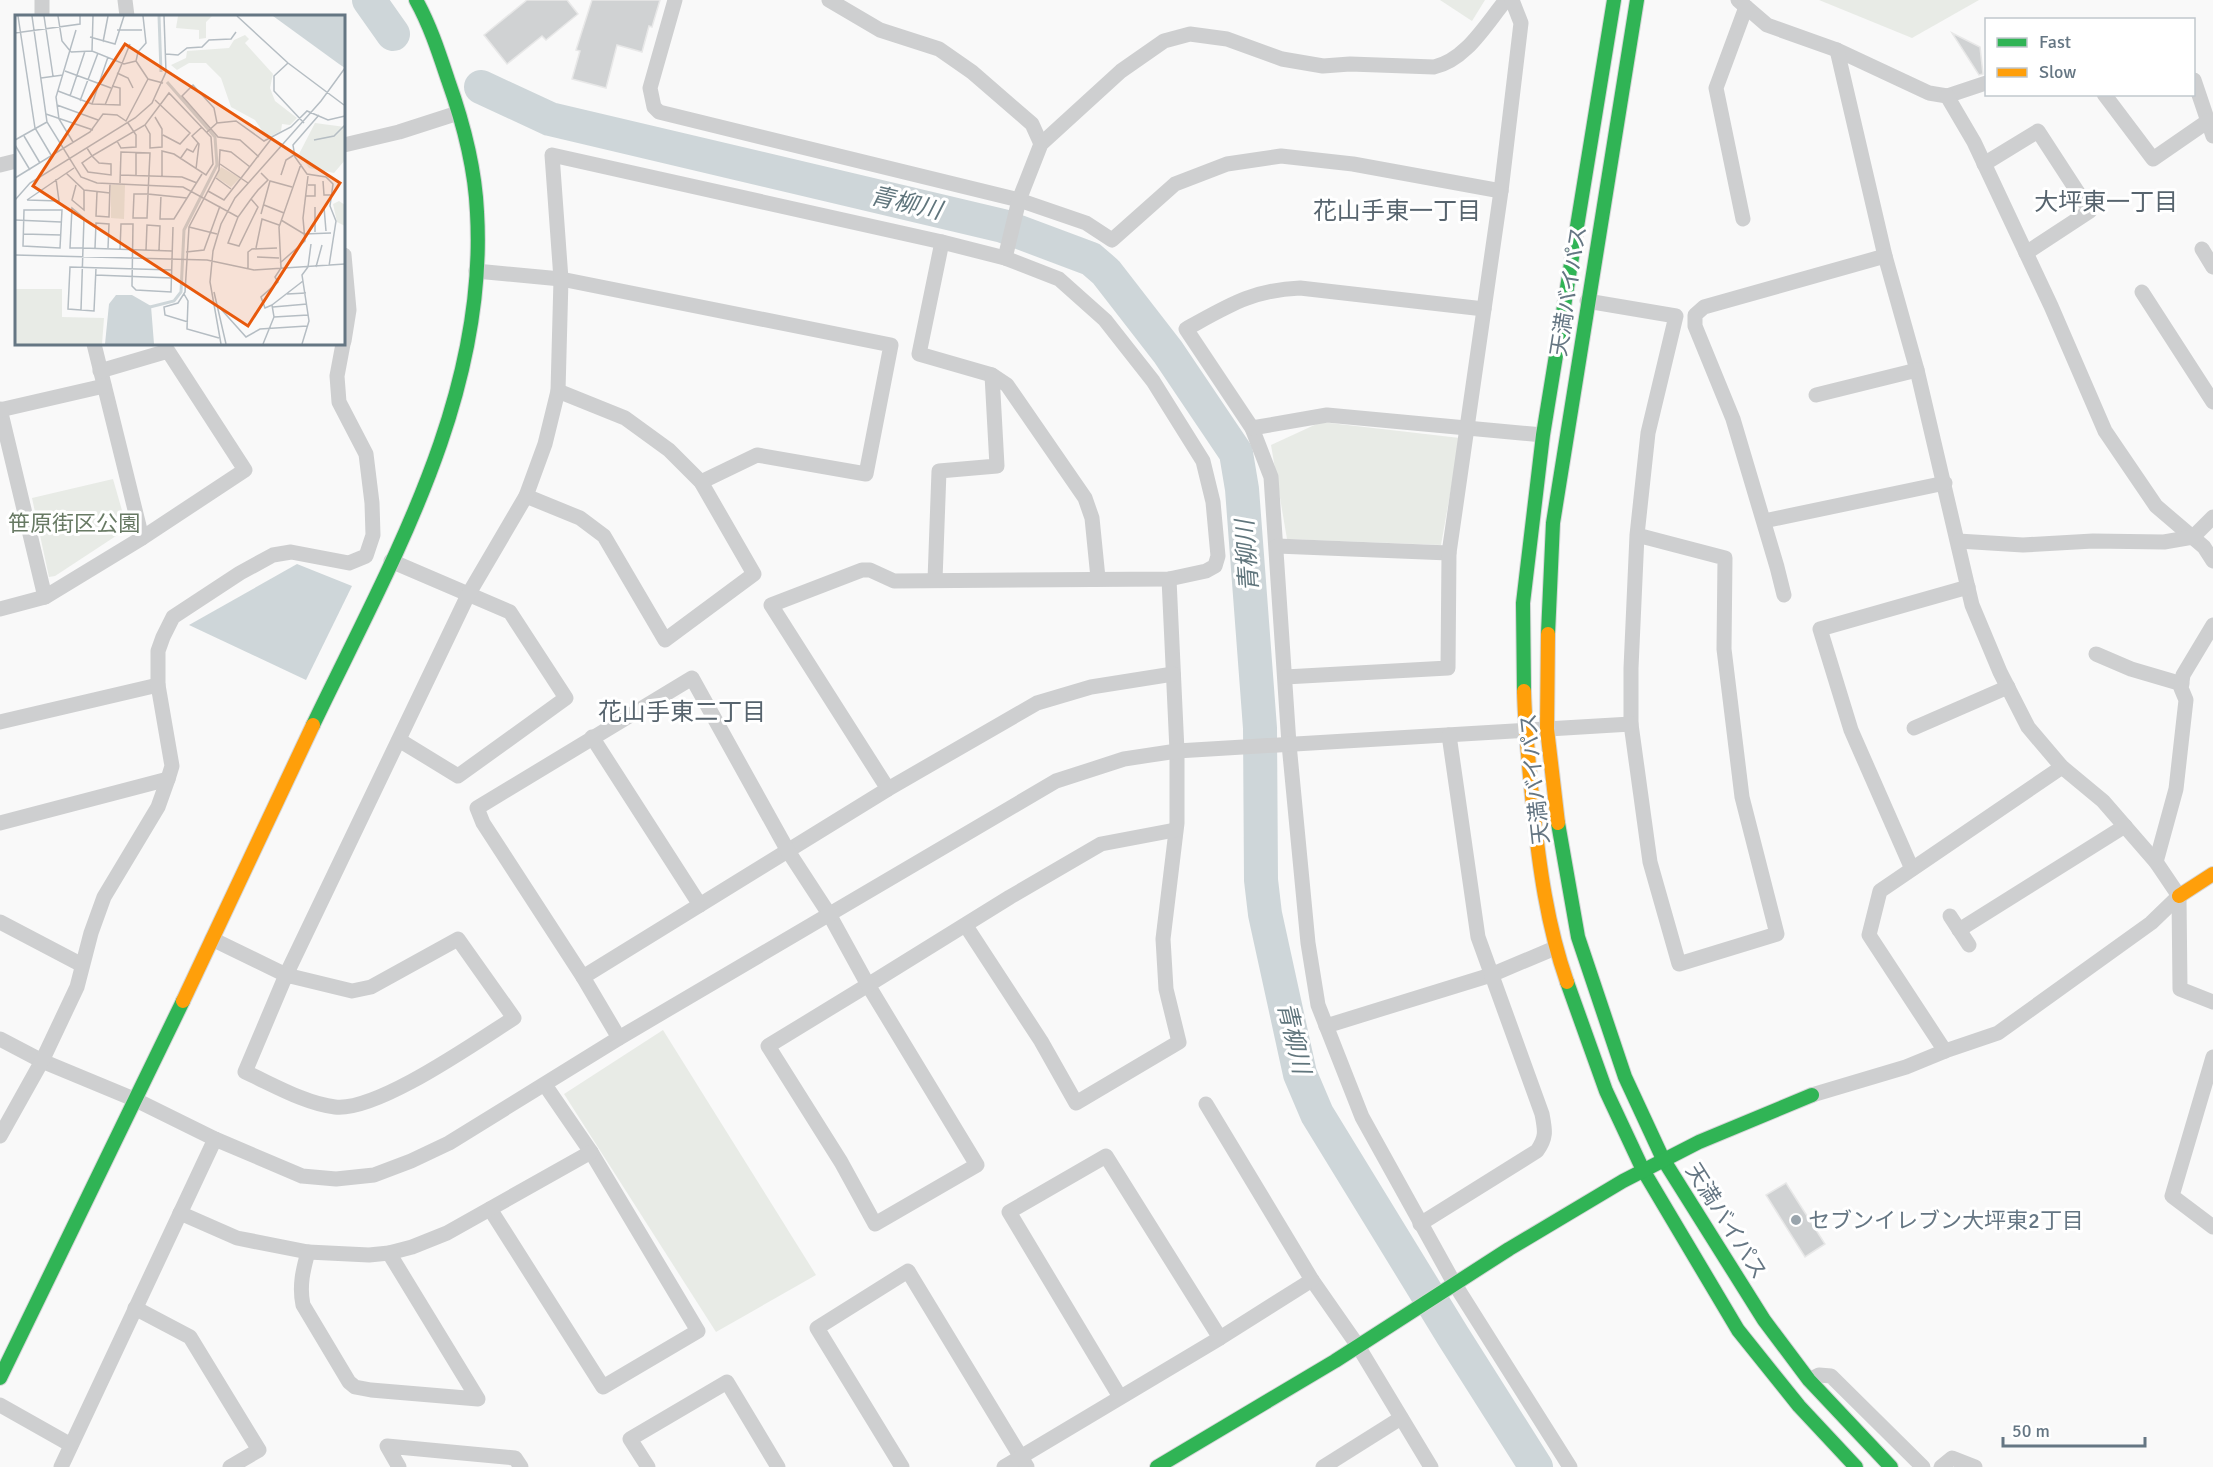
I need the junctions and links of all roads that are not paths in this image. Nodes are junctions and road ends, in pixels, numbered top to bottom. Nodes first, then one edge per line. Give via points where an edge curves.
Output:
1 (125, 0) edge
2 (416, 0) edge
3 (675, 0) edge
4 (829, 0) edge
5 (1506, 0) edge
6 (1512, 0) edge
7 (1614, 0) edge
8 (1637, 0) edge
9 (1742, 4) edge
10 (127, 15) edge
11 (1837, 50) junction
12 (1985, 83) edge
13 (2195, 86) edge
14 (1947, 96) junction
15 (2106, 96) edge
16 (458, 113) junction
17 (2208, 121) junction
18 (2213, 136) edge
19 (1041, 144) junction
20 (345, 145) edge
21 (15, 161) edge
22 (1984, 164) junction
23 (0, 165) edge
24 (1501, 191) junction
25 (1019, 201) junction
26 (1743, 219) dead end
27 (942, 242) junction
28 (2202, 249) dead end
29 (2026, 253) junction
30 (1885, 256) junction
31 (1005, 258) junction
32 (345, 266) edge
33 (2213, 267) edge
34 (476, 271) junction
35 (561, 279) junction
36 (2142, 292) dead end
37 (1587, 302) junction
38 (1484, 309) junction
39 (345, 331) edge
40 (94, 345) edge
41 (342, 345) edge
42 (1917, 370) junction
43 (992, 375) junction
44 (102, 379) junction
45 (558, 391) junction
46 (1816, 394) dead end
47 (2213, 402) edge
48 (0, 409) edge
49 (1252, 428) junction
50 (1467, 429) junction
51 (1543, 435) junction
52 (700, 482) junction
53 (1945, 483) junction
54 (526, 496) junction
55 (2213, 517) edge
56 (1764, 520) junction
57 (1637, 535) junction
58 (2193, 537) junction
59 (142, 538) junction
60 (1958, 541) junction
61 (1277, 546) junction
62 (1449, 553) junction
63 (391, 561) junction
64 (2213, 561) edge
65 (1098, 578) junction
66 (1169, 579) junction
67 (935, 580) junction
68 (1968, 588) junction
69 (468, 595) junction
70 (1784, 595) dead end
71 (45, 597) junction
72 (0, 609) edge
73 (2213, 625) edge
74 (2096, 654) dead end
75 (1173, 674) junction
76 (1285, 677) junction
77 (2182, 684) junction
78 (158, 685) junction
79 (2008, 687) junction
80 (0, 722) edge
81 (1631, 724) junction
82 (1914, 728) dead end
83 (1546, 729) junction
84 (1525, 730) junction
85 (1449, 735) junction
86 (592, 737) junction
87 (399, 740) junction
88 (1289, 744) junction
89 (1177, 751) junction
90 (2062, 767) junction
91 (168, 779) junction
92 (888, 789) junction
93 (0, 823) edge
94 (2125, 826) junction
95 (1175, 830) junction
96 (788, 851) junction
97 (2156, 862) junction
98 (1912, 869) junction
99 (2213, 874) edge
100 (2179, 896) junction
101 (700, 905) junction
102 (829, 914) junction
103 (1950, 916) dead end
104 (0, 922) edge
105 (966, 926) junction
106 (1959, 930) junction
107 (212, 939) junction
108 (1969, 945) dead end
109 (1555, 948) junction
110 (82, 964) junction
111 (286, 975) junction
112 (1491, 975) junction
113 (583, 977) junction
114 (868, 985) junction
115 (2213, 1002) edge
116 (1326, 1026) junction
117 (0, 1038) edge
118 (619, 1038) junction
119 (1945, 1051) junction
120 (2213, 1057) edge
121 (42, 1060) junction
122 (544, 1085) junction
123 (1812, 1095) joint
124 (136, 1100) junction
125 (1206, 1104) dead end
126 (0, 1136) edge
127 (215, 1139) junction
128 (591, 1152) junction
129 (1664, 1159) junction
130 (1643, 1170) junction
131 (490, 1209) junction
132 (180, 1213) junction
133 (1420, 1224) junction
134 (2213, 1227) edge
135 (308, 1252) junction
136 (389, 1253) junction
137 (1312, 1280) junction
138 (1451, 1285) junction
139 (135, 1308) junction
140 (1220, 1338) junction
141 (1358, 1346) junction
142 (0, 1378) edge
143 (1809, 1380) junction
144 (1120, 1397) junction
145 (0, 1405) edge
146 (1401, 1418) junction
147 (71, 1444) junction
148 (1024, 1462) edge
149 (61, 1467) edge
150 (230, 1467) edge
151 (399, 1467) edge
152 (521, 1467) edge
153 (648, 1467) edge
154 (778, 1467) edge
155 (902, 1467) edge
156 (1004, 1467) edge
157 (1157, 1467) edge
158 (1323, 1467) edge
159 (1431, 1467) edge
160 (1570, 1467) edge
161 (1856, 1467) edge
162 (1891, 1467) edge
163 (1923, 1467) edge
164 (1941, 1467) edge
165 (1975, 1467) edge

1 - 10 street
2 - 16 main road via 426,17
3 - 25 street via 650,88 659,112
4 - 19 street via 880,30 939,49 1032,124
5 - 19 street via 1462,53 1434,68 1323,66 1282,59 1227,39 1176,36 1121,71
6 - 24 street via 1521,23
7 - 51 main road, 天満バイパス
8 - 37 main road, 天満バイパス
9 - 11 street via 1767,25
9 - 26 street via 1716,88
11 - 14 street via 1929,93
11 - 30 street
12 - 14 street
13 - 17 street
14 - 22 street
15 - 17 street via 2153,159
16 - 20 street
16 - 34 main road via 474,190
17 - 18 street
19 - 25 street
21 - 23 street
22 - 29 street
22 - 29 street via 2038,131 2090,211
24 - 25 street via 1353,164 1281,156 1227,164 1175,184 1112,240 1086,223
24 - 38 street
25 - 31 street
27 - 31 street
27 - 35 street via 552,155
27 - 43 street via 919,354
28 - 33 street
29 - 58 street via 2105,431 2156,506
30 - 42 street
30 - 56 street via 1704,308 1695,315 1695,326 1733,419
31 - 66 street via 1059,279 1105,320 1153,381 1203,461 1213,502 1218,556 1215,566 1206,571
32 - 39 street via 349,310
34 - 35 street
34 - 63 main road via 457,389 422,494
35 - 45 street
35 - 52 street via 891,345 866,474 758,455
36 - 47 street
37 - 57 street via 1676,316 1648,433
37 - 83 main road, 天満バイパス via 1553,523
38 - 49 street via 1300,288 1276,289 1240,300 1186,329
38 - 50 street
40 - 44 street
41 - 78 street via 337,376 339,402 366,454 372,503 372,535 366,556 349,563 291,552 273,555 240,573 173,617 158,651
42 - 46 street
42 - 53 street
43 - 65 street via 1007,385 1020,402 1085,498 1092,518
43 - 67 street via 997,466 939,471
44 - 48 street
44 - 59 street
44 - 59 street via 168,351 245,470
45 - 52 street via 625,418 669,450
45 - 54 street via 545,444
48 - 71 street
49 - 50 street via 1328,415
49 - 61 street via 1271,477
50 - 51 street
50 - 62 street
51 - 84 main road, 天満バイパス via 1523,603
52 - 54 street via 754,573 665,640 604,536 580,518
53 - 56 street
53 - 60 street
54 - 69 street
55 - 58 street
56 - 70 street
57 - 81 street
57 - 81 street via 1725,558 1725,649 1742,797 1777,934 1679,964 1650,862
58 - 60 street via 2164,542 2023,545
58 - 64 street
59 - 71 street
60 - 68 street
61 - 62 street
61 - 76 street
62 - 76 street via 1448,668
63 - 69 street
63 - 107 main road
65 - 66 street
65 - 67 street
66 - 75 street
67 - 92 street via 894,581 862,570 771,605
68 - 79 street
68 - 98 street via 1820,629 1851,730
69 - 87 street
69 - 87 street via 510,612 566,698 458,776
71 - 72 street
73 - 77 street via 2183,675
74 - 77 street
75 - 89 street
75 - 92 street via 1091,687 1037,703
76 - 88 street
77 - 97 street via 2186,700 2176,789
78 - 80 street
78 - 91 street via 172,766
79 - 82 street
79 - 90 street via 2028,727
81 - 83 street
83 - 84 street
83 - 129 main road, 天満バイパス via 1578,937 1625,1077
84 - 85 street
84 - 109 main road, 天満バイパス via 1539,857
85 - 88 street
85 - 112 street via 1478,938
86 - 96 street via 692,678
86 - 101 street
86 - 113 street via 477,808
87 - 111 street
88 - 89 street
88 - 116 street via 1311,969
89 - 95 street
89 - 102 street via 1124,759 1056,781
90 - 94 street via 2103,801
90 - 98 street
91 - 93 street
91 - 110 street via 158,807 104,897
92 - 96 street
94 - 97 street
94 - 106 street
95 - 105 street via 1101,844
95 - 105 street via 1163,939 1166,989 1179,1042 1076,1103
96 - 101 street
96 - 102 street
97 - 100 street
98 - 119 street via 1880,891 1869,935
99 - 100 main road
100 - 115 street via 2180,989
100 - 119 street via 2151,923 1998,1034
101 - 113 street
102 - 114 street
102 - 118 street
103 - 106 street
104 - 110 street
105 - 114 street
106 - 108 street
107 - 111 street
107 - 124 main road
109 - 112 street
109 - 130 main road, 天満バイパス via 1606,1091
110 - 121 street via 77,987
111 - 111 street via 352,991 371,987 458,939 514,1018 410,1083 356,1105 336,1107 317,1103 245,1072
112 - 116 street
112 - 133 street via 1542,1114 1544,1142
113 - 118 street
114 - 114 street via 768,1046 875,1224 977,1165
116 - 133 street via 1362,1117
117 - 121 street
118 - 122 street
119 - 123 street
120 - 134 street via 2172,1196
121 - 124 street
121 - 126 street
122 - 127 street via 449,1143 374,1175 336,1179 302,1176
122 - 128 street
123 - 129 main road
124 - 127 street
124 - 142 main road
125 - 137 street
127 - 132 street
128 - 131 street
128 - 131 street via 698,1331 603,1387
129 - 130 main road
129 - 143 main road, 天満バイパス via 1764,1320
130 - 138 main road
130 - 161 main road, 天満バイパス via 1738,1330 1799,1406
131 - 136 street via 447,1233
132 - 135 street via 237,1238
132 - 139 street
133 - 138 street
135 - 136 street
135 - 136 street via 302,1276 303,1305 349,1382 371,1390 478,1399
137 - 140 street
137 - 141 street
138 - 141 main road
138 - 160 street
139 - 147 street
139 - 150 street via 190,1338 259,1449
140 - 144 street
140 - 144 street via 1106,1156 1009,1212
141 - 146 street
141 - 157 main road
143 - 162 main road, 天満バイパス
143 - 163 street via 1831,1376
144 - 148 street
145 - 147 street
146 - 158 street
146 - 159 street
147 - 149 street
148 - 155 street via 908,1271 817,1328
148 - 156 street
151 - 152 street via 387,1446 515,1458
153 - 154 street via 630,1439 727,1382
164 - 165 street via 1952,1458

